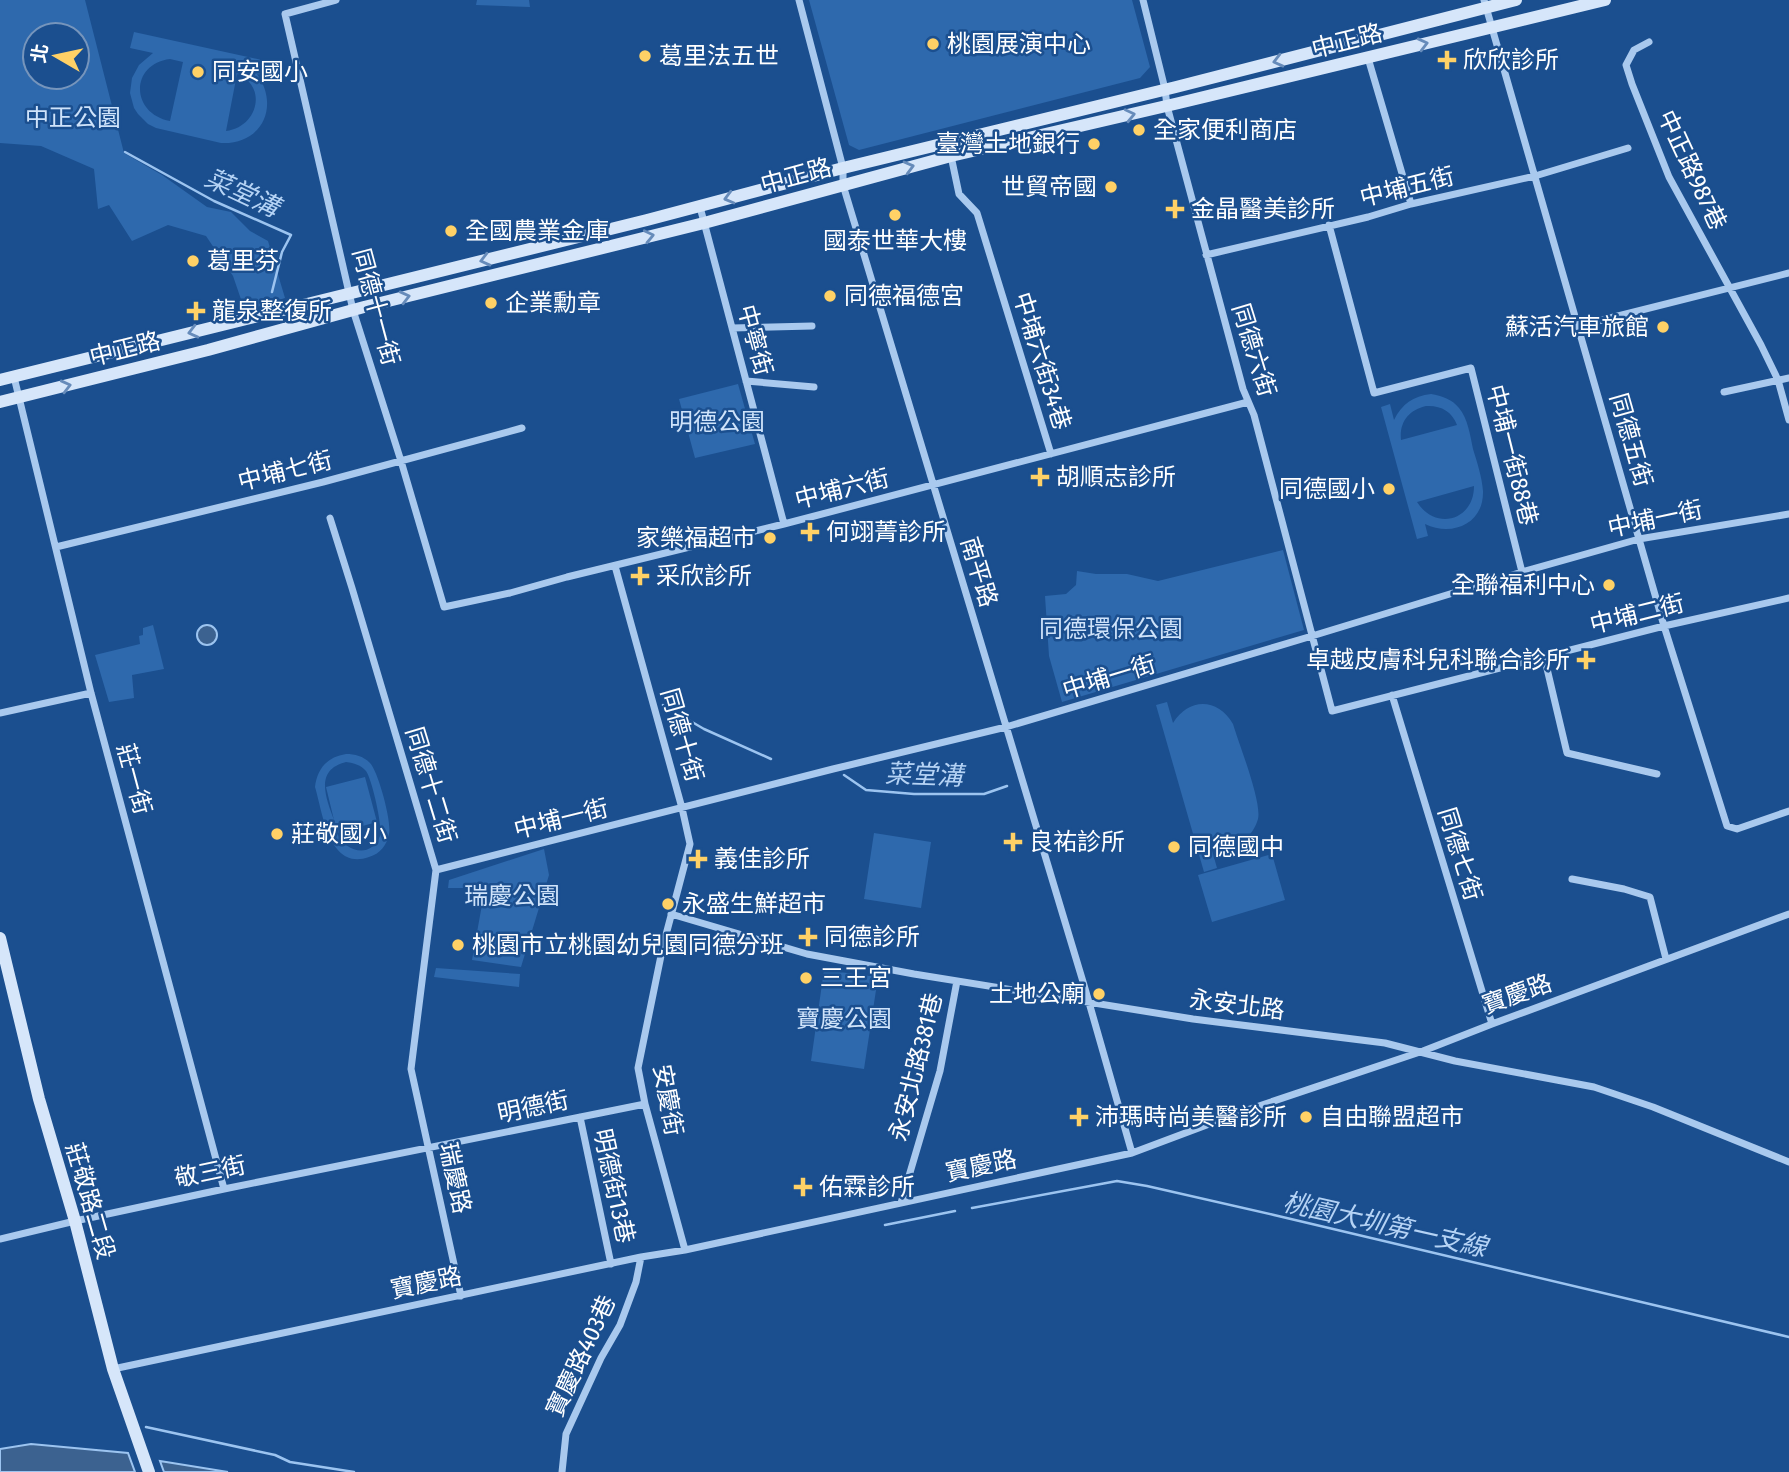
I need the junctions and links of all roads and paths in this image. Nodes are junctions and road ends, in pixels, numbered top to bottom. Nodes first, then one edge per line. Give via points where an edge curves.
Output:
1 (336, 0) edge
2 (799, 0) edge
3 (1143, 0) edge
4 (1516, 0) edge
5 (1605, 0) edge
6 (1485, 4) edge
7 (1492, 27) junction
8 (1649, 42) dead end
9 (1368, 58) junction
10 (1165, 89) junction
11 (1167, 106) junction
12 (1628, 148) dead end
13 (951, 156) junction
14 (842, 168) junction
15 (1535, 176) junction
16 (843, 185) junction
17 (1411, 204) junction
18 (700, 206) junction
19 (704, 223) junction
20 (1329, 225) junction
21 (1206, 255) junction
22 (1789, 273) edge
23 (1730, 289) junction
24 (350, 293) junction
25 (353, 310) junction
26 (812, 326) dead end
27 (1578, 326) junction
28 (732, 328) junction
29 (14, 377) junction
30 (1789, 378) edge
31 (0, 380) edge
32 (1778, 380) junction
33 (746, 381) junction
34 (814, 387) dead end
35 (1724, 392) dead end
36 (20, 398) junction
37 (0, 402) edge
38 (1248, 402) junction
39 (1789, 420) edge
40 (522, 428) dead end
41 (1051, 454) junction
42 (401, 461) junction
43 (933, 485) junction
44 (1789, 514) edge
45 (330, 519) dead end
46 (784, 524) junction
47 (1639, 539) junction
48 (56, 547) junction
49 (615, 566) junction
50 (1522, 572) junction
51 (1789, 598) edge
52 (444, 607) joint
53 (1664, 626) junction
54 (1312, 636) junction
55 (1544, 656) junction
56 (91, 692) junction
57 (1392, 695) junction
58 (1332, 710) joint
59 (0, 713) edge
60 (1006, 727) junction
61 (1657, 774) dead end
62 (682, 808) junction
63 (1789, 811) edge
64 (436, 870) junction
65 (1572, 879) dead end
66 (671, 914) junction
67 (1789, 914) edge
68 (0, 938) edge
69 (1666, 960) junction
70 (957, 981) junction
71 (1089, 1003) junction
72 (1492, 1024) junction
73 (1423, 1051) junction
74 (411, 1069) joint
75 (645, 1104) junction
76 (580, 1117) junction
77 (429, 1149) junction
78 (1132, 1153) junction
79 (1789, 1162) edge
80 (224, 1189) junction
81 (901, 1203) junction
82 (75, 1221) junction
83 (0, 1239) edge
84 (685, 1250) junction
85 (641, 1257) junction
86 (611, 1264) junction
87 (461, 1296) junction
88 (113, 1369) junction
89 (149, 1472) edge
90 (562, 1472) edge

1 - 24 street, 同德十一街 via 285,14
2 - 14 street, 南平路
3 - 10 street, 同德六街
4 - 6 street, 中正路
5 - 7 street, 中正路
6 - 7 street, 同德五街
6 -> 10 street, 中正路
9 -> 7 street, 中正路
7 - 15 street, 同德五街
8 - 23 street, 中正路987巷 via 1634,50 1626,65 1632,84 1669,177
9 - 11 street, 中正路
9 - 17 street
10 - 11 street, 同德六街
10 - 14 street, 中正路
13 -> 11 street, 中正路
11 - 21 street, 同德六街
12 - 15 street, 中埔五街
16 -> 13 street, 中正路
13 - 41 street, 中埔六街34巷 via 959,194 978,213
14 - 16 street, 南平路
14 -> 18 street, 中正路
15 - 17 street, 中埔五街
15 - 27 street, 同德五街
16 - 19 street, 中正路
16 - 43 street, 南平路
17 - 20 street, 中埔五街
18 - 19 street, 中寧街
18 -> 24 street, 中正路
25 -> 19 street, 中正路
19 - 28 street, 中寧街
20 - 21 street, 中埔五街
20 - 50 street, 中埔一街88巷 via 1374,393 1471,368
21 - 38 street, 同德六街
22 - 23 street
23 - 27 street
23 - 32 street, 中正路987巷
24 - 25 street, 同德十一街
24 -> 29 street, 中正路
36 -> 25 street, 中正路
25 - 42 street, 同德十一街
26 - 28 street
27 - 47 street, 同德五街
28 - 33 street, 中寧街
29 - 31 street, 中正路
29 - 36 street, 莊一街
30 - 32 street
32 - 35 street
32 - 39 street, 中正路987巷
33 - 34 street
33 - 46 street, 中寧街
36 - 37 street, 中正路
36 - 48 street, 莊一街
38 - 41 street, 中埔六街
38 - 54 street, 同德六街
40 - 42 street, 中埔七街
41 - 43 street, 中埔六街
42 - 48 street, 中埔七街
42 - 52 street, 同德十一街
43 - 46 street, 中埔六街
43 - 60 street, 南平路
44 - 47 street, 中埔一街
45 - 64 street, 同德十二街
46 - 49 street, 中埔六街
47 - 50 street, 中埔一街
47 - 53 street, 同德五街
48 - 56 street, 莊一街
49 - 52 street, 中埔六街
49 - 62 street, 同德十街
50 - 54 street, 中埔一街
51 - 53 street, 中埔二街
53 - 55 street, 中埔二街
53 - 63 street, 同德五街 via 1727,826 1737,829
54 - 58 street, 同德六街
54 - 60 street, 中埔一街
55 - 57 street, 中埔二街
55 - 61 street via 1567,753
56 - 59 street
56 - 80 street, 莊一街
57 - 58 street, 中埔二街
57 - 72 street, 同德七街
60 - 62 street, 中埔一街
60 - 71 street, 南平路
62 - 64 street, 中埔一街
62 - 66 street, 同德十街 via 691,844
64 - 74 street, 同德十二街
65 - 69 street via 1650,897
66 - 70 street, 永安北路 via 807,954
66 - 75 street, 安慶街 via 638,1068
67 - 69 street, 寶慶路
68 - 82 street, 莊敬路二段 via 39,1099
69 - 72 street, 寶慶路
70 - 71 street, 永安北路
70 - 81 street, 永安北路381巷 via 940,1071
71 - 73 street, 永安北路
71 - 78 street, 南平路
72 - 73 street, 寶慶路
73 - 78 street, 寶慶路
73 - 79 street, 永安北路 via 1594,1087
74 - 77 street, 瑞慶路
75 - 76 street, 明德街
75 - 84 street, 安慶街
76 - 77 street, 明德街
76 - 86 street, 明德街13巷
77 - 80 street, 敬三街
77 - 87 street, 瑞慶路
78 - 81 street, 寶慶路
80 - 82 street, 敬三街
81 - 84 street, 寶慶路
82 - 83 street, 敬三街
82 - 88 street, 莊敬路二段
84 - 85 street, 寶慶路
85 - 86 street, 寶慶路
85 - 90 street, 寶慶路403巷 via 620,1325 566,1434
86 - 87 street, 寶慶路
87 - 88 street, 寶慶路
88 - 89 street, 莊敬路二段

